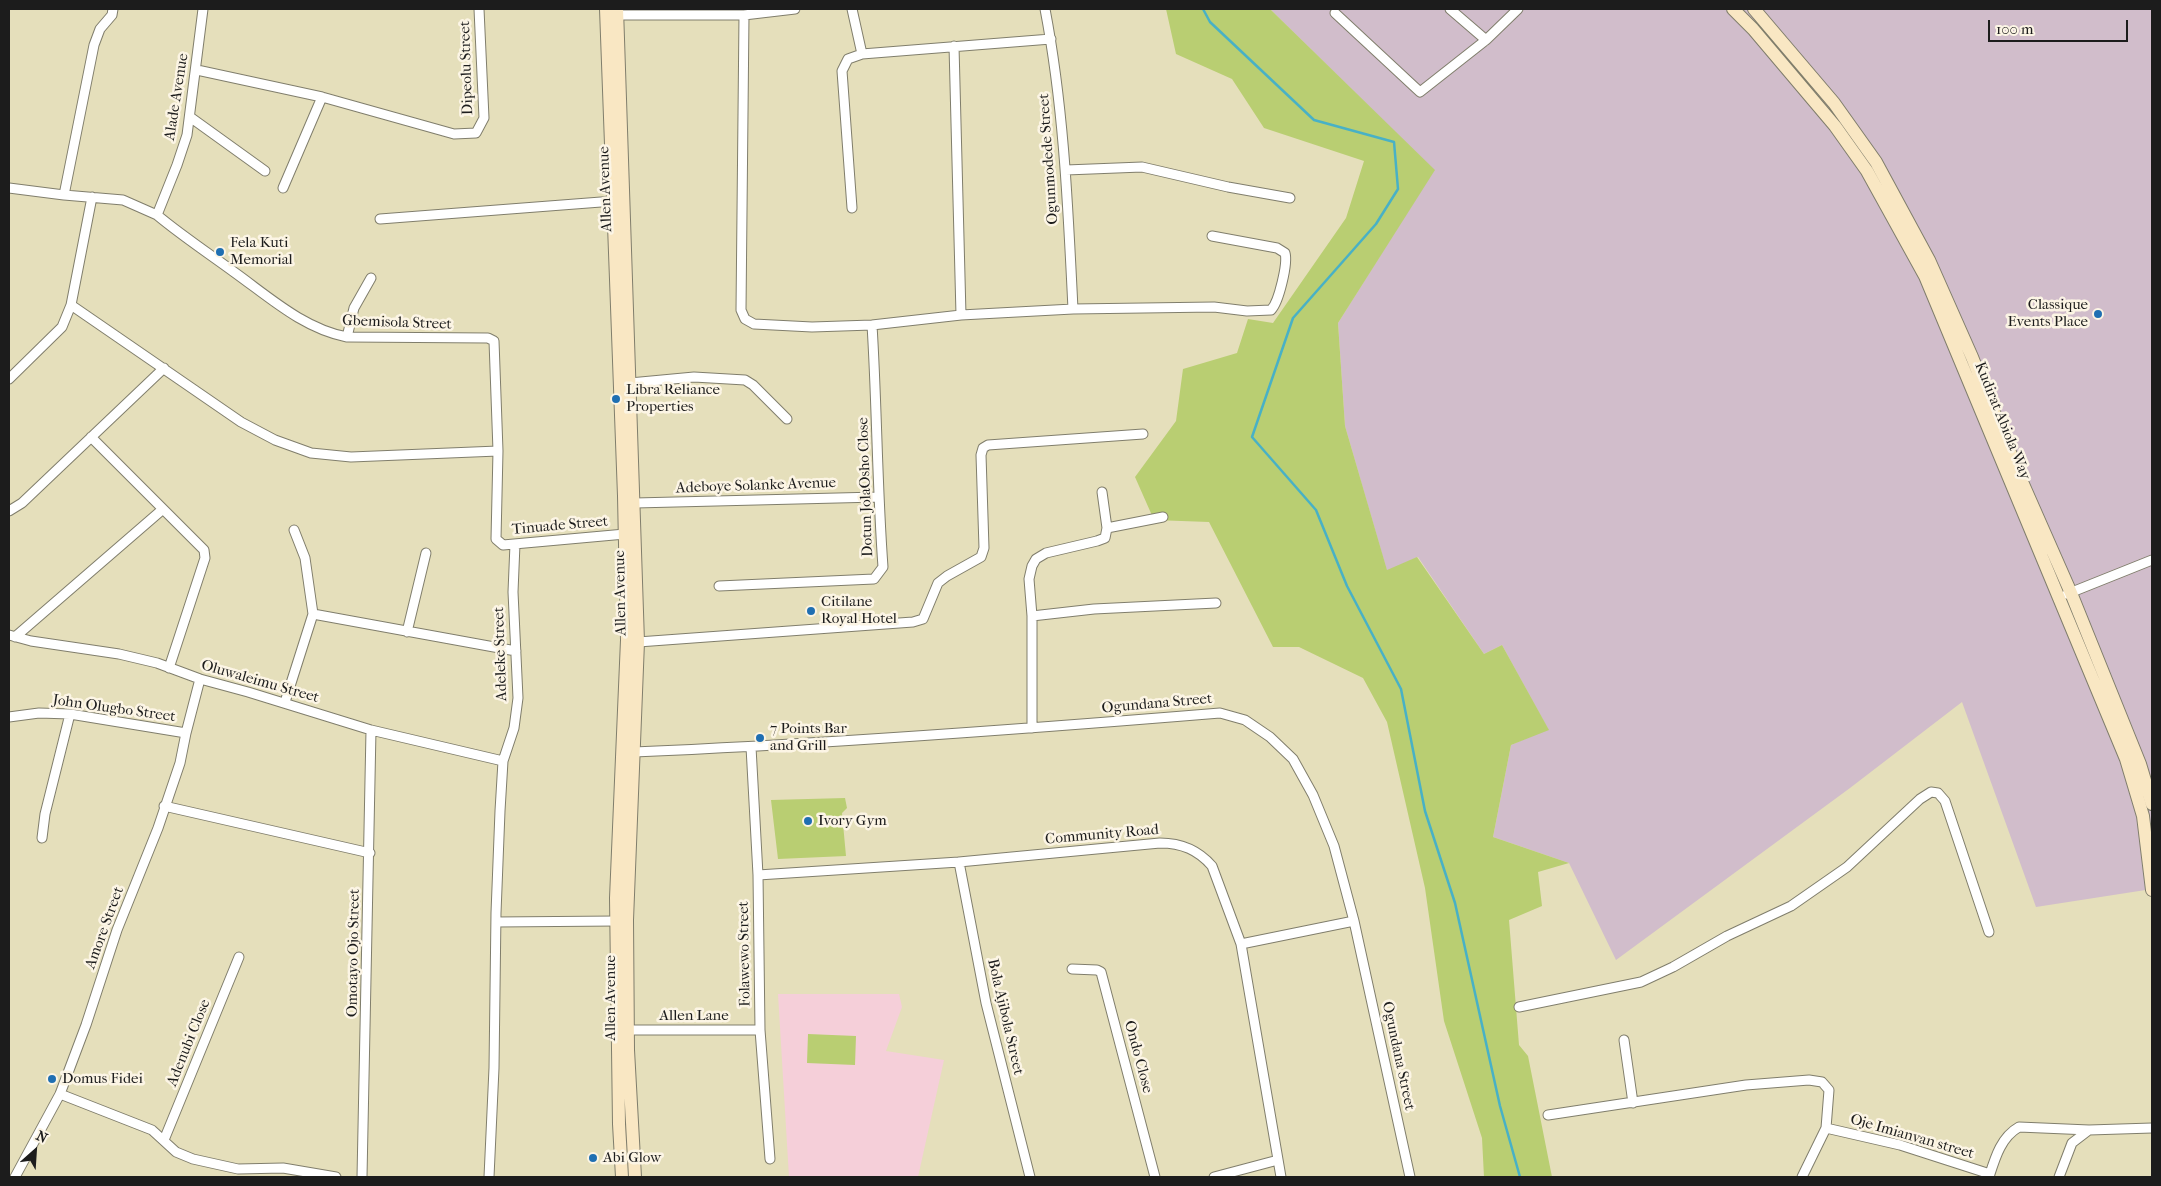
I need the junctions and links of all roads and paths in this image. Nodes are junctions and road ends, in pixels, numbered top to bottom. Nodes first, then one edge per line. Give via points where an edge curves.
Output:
1 (113, 9) edge
2 (203, 9) edge
3 (479, 9) edge
4 (795, 9) edge
5 (852, 9) edge
6 (1045, 9) edge
7 (1450, 9) edge
8 (1518, 9) edge
9 (1733, 9) edge
10 (1754, 9) edge
11 (613, 11) edge
12 (760, 11) edge
13 (1334, 13) dead end
14 (744, 15) junction
15 (1051, 39) junction
16 (1486, 40) junction
17 (954, 46) junction
18 (862, 54) junction
19 (197, 70) junction
20 (322, 97) junction
21 (190, 117) junction
22 (1066, 170) junction
23 (265, 171) dead end
24 (9, 188) edge
25 (283, 188) dead end
26 (64, 195) junction
27 (92, 197) junction
28 (1290, 198) dead end
29 (614, 201) junction
30 (852, 208) dead end
31 (156, 215) junction
32 (380, 219) dead end
33 (1212, 236) dead end
34 (371, 278) dead end
35 (72, 305) junction
36 (1073, 309) junction
37 (961, 315) junction
38 (872, 325) junction
39 (347, 337) junction
40 (164, 368) junction
41 (9, 379) edge
42 (630, 383) junction
43 (787, 419) dead end
44 (1143, 434) dead end
45 (92, 437) junction
46 (498, 451) junction
47 (1102, 492) dead end
48 (878, 497) junction
49 (635, 503) junction
50 (163, 509) junction
51 (9, 511) edge
52 (1163, 517) dead end
53 (1107, 528) junction
54 (294, 530) dead end
55 (625, 534) junction
56 (515, 544) junction
57 (426, 553) dead end
58 (2152, 560) edge
59 (719, 586) dead end
60 (2071, 593) junction
61 (2058, 598) junction
62 (1216, 604) dead end
63 (313, 614) junction
64 (1032, 616) junction
65 (407, 632) junction
66 (12, 636) edge
67 (638, 642) junction
68 (516, 651) junction
69 (169, 668) junction
70 (200, 679) junction
71 (285, 702) junction
72 (70, 714) junction
73 (9, 716) edge
74 (1032, 728) junction
75 (371, 730) junction
76 (186, 733) junction
77 (752, 747) junction
78 (634, 752) junction
79 (504, 761) junction
80 (2152, 804) edge
81 (164, 806) junction
82 (42, 838) dead end
83 (370, 853) junction
84 (959, 862) junction
85 (758, 875) junction
86 (2152, 890) edge
87 (617, 921) junction
88 (1354, 921) junction
89 (496, 922) junction
90 (1989, 932) dead end
91 (1241, 944) junction
92 (239, 957) dead end
93 (1072, 969) dead end
94 (1519, 1007) dead end
95 (628, 1030) junction
96 (760, 1030) junction
97 (1624, 1040) dead end
98 (60, 1094) junction
99 (1632, 1103) junction
100 (1548, 1115) dead end
101 (1826, 1128) junction
102 (2152, 1128) edge
103 (2089, 1130) junction
104 (164, 1140) junction
105 (770, 1159) dead end
106 (1278, 1160) junction
107 (269, 1173) edge
108 (1990, 1176) edge
109 (15, 1177) edge
110 (336, 1177) edge
111 (362, 1177) edge
112 (489, 1177) edge
113 (622, 1177) edge
114 (634, 1177) edge
115 (1030, 1177) edge
116 (1156, 1177) edge
117 (1214, 1177) edge
118 (1281, 1177) edge
119 (1410, 1177) edge
120 (1802, 1177) edge
121 (2059, 1177) edge

1 - 26 street via 94,45
2 - 19 street, Alade Avenue
3 - 20 street, Dipeolu Street via 484,118 476,133 454,134
4 - 12 street
5 - 18 street
6 - 15 street, Ogunmodede Street
7 - 16 street
8 - 16 street
9 - 61 main road, Kudirat Abiola Way via 1835,126 1867,171 1893,217 1925,276
10 - 60 main road, Kudirat Abiola Way via 1834,103 1876,162 1904,212 1949,303
11 - 14 street
11 - 29 main road, Allen Avenue
11 - 42 main road, Allen Avenue
12 - 14 street
13 - 16 street via 1420,92
14 - 38 street via 741,310 745,319 754,324 812,327
15 - 17 street
15 - 22 street, Ogunmodede Street
17 - 18 street
17 - 37 street
18 - 30 street via 848,59 842,71
19 - 20 street
19 - 21 street, Alade Avenue
20 - 25 street
21 - 23 street
21 - 31 street, Alade Avenue via 183,149
22 - 28 street via 1142,167
22 - 36 street, Ogunmodede Street
24 - 26 street, Gbemisola Street
26 - 27 street, Gbemisola Street
27 - 31 street, Gbemisola Street via 123,200
27 - 35 street
29 - 32 street
29 - 55 main road, Allen Avenue
31 - 39 street, Gbemisola Street via 308,323 328,333
33 - 36 street via 1277,248 1285,253 1287,260 1271,310 1214,307
34 - 39 street via 354,308
35 - 40 street
35 - 41 street via 57,334
36 - 37 street
37 - 38 street
38 - 48 street, Dotun JolaOsho Close
39 - 46 street, Gbemisola Street via 488,338 494,341
40 - 45 street
40 - 46 street via 241,422 275,440 311,453 351,458
42 - 43 street via 694,378 745,380 753,384
42 - 49 main road, Allen Avenue
44 - 67 street via 988,445 983,448 984,548 981,558 938,584 922,619
45 - 50 street
45 - 51 street via 22,503
46 - 56 street, Tinuade Street via 496,539 503,545
47 - 53 street
48 - 49 street, Adeboye Solanke Avenue
48 - 59 street, Dotun JolaOsho Close via 883,567 874,579
49 - 67 main road, Allen Avenue
50 - 66 street
50 - 69 street via 204,550 205,558
52 - 53 street
53 - 64 street via 1105,538 1046,553 1036,559 1029,578
54 - 63 street via 305,558
55 - 56 street, Tinuade Street
55 - 87 main road, Allen Avenue via 627,640
56 - 68 street, Adeleke Street
57 - 65 street
58 - 60 street
60 - 61 street
60 - 80 main road, Kudirat Abiola Way via 2140,764
61 - 86 main road, Kudirat Abiola Way via 2138,795
62 - 64 street via 1094,609
63 - 65 street
63 - 71 street
64 - 74 street
65 - 68 street
66 - 69 street, Oluwaleimu Street via 119,654
67 - 78 main road, Allen Avenue
68 - 79 street, Adeleke Street via 518,698 514,728
69 - 70 street, Oluwaleimu Street
70 - 71 street, Oluwaleimu Street
70 - 76 street, Amore Street
71 - 75 street, Oluwaleimu Street
72 - 73 street, John Olugbo Street
72 - 76 street, John Olugbo Street
72 - 82 street
74 - 77 street, Ogundana Street
74 - 88 street, Ogundana Street via 1220,713 1244,720 1270,737 1292,759 1313,795 1334,846
75 - 79 street, Oluwaleimu Street
75 - 83 street, Omotayo Ojo Street
76 - 81 street, Amore Street via 180,763
77 - 78 street, Ogundana Street
77 - 85 street, Folawewo Street
78 - 95 main road, Allen Avenue via 627,920
79 - 89 street, Adeleke Street
81 - 83 street
81 - 98 street, Amore Street
83 - 111 street, Omotayo Ojo Street
84 - 85 street, Community Road
84 - 91 street, Community Road via 1176,843 1190,848 1212,866
84 - 115 street, Bola Ajibola Street via 986,1003
85 - 96 street, Folawewo Street
87 - 89 street
87 - 113 main road, Allen Avenue
88 - 91 street
88 - 119 street, Ogundana Street
89 - 112 street, Adeleke Street
90 - 94 street via 1945,800 1938,793 1930,792 1847,868 1791,906 1641,982
91 - 106 street, Community Road
92 - 104 street, Adenubi Close
93 - 116 street, Ondo Close via 1100,972
95 - 96 street, Allen Lane
95 - 114 main road, Allen Avenue
96 - 105 street, Folawewo Street
97 - 99 street
98 - 104 street via 152,1130
98 - 109 street, Amore Street
99 - 100 street
99 - 101 street via 1746,1085 1809,1080 1822,1082 1829,1090
101 - 108 street, Oje Imianvan street via 1900,1145
101 - 120 street
102 - 103 street, Oje Imianvan street
103 - 108 street, Oje Imianvan street via 2019,1127 2005,1138
103 - 121 street via 2072,1144
104 - 107 street via 176,1152 193,1160
106 - 117 street
106 - 118 street, Community Road
107 - 110 street

